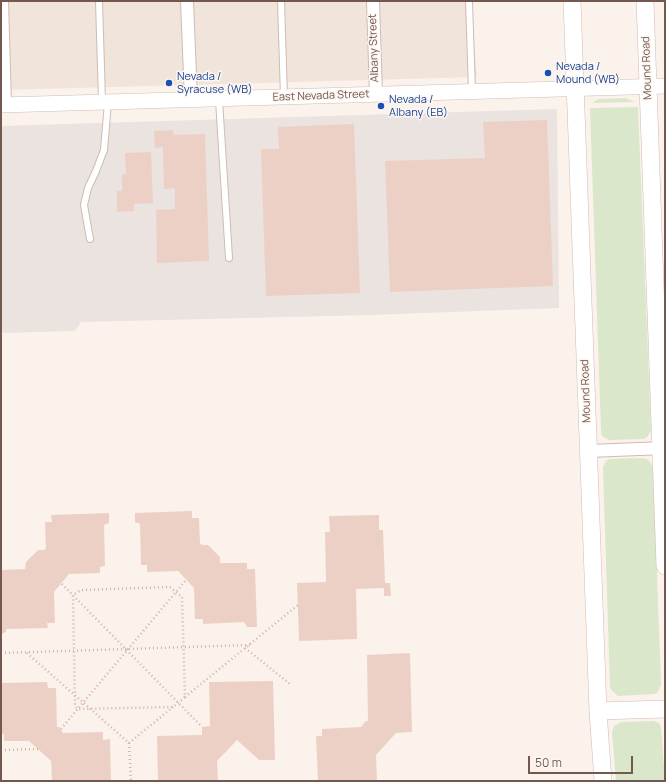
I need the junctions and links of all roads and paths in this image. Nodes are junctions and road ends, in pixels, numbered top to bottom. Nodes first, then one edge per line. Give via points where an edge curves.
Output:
1 (2, 1) edge
2 (99, 1) edge
3 (187, 1) edge
4 (281, 1) edge
5 (373, 1) edge
6 (469, 1) edge
7 (572, 1) edge
8 (645, 1) edge
9 (648, 86) junction
10 (665, 86) edge
11 (575, 89) junction
12 (472, 92) junction
13 (376, 95) junction
14 (284, 97) junction
15 (219, 99) junction
16 (191, 100) junction
17 (105, 102) junction
18 (3, 105) edge
19 (90, 239) dead end
20 (229, 258) dead end
21 (662, 448) edge
22 (588, 451) junction
23 (665, 566) edge
24 (186, 580) dead end
25 (62, 584) dead end
26 (176, 592) junction
27 (73, 596) junction
28 (298, 606) dead end
29 (250, 645) junction
30 (184, 647) junction
31 (246, 648) junction
32 (127, 650) junction
33 (74, 651) junction
34 (27, 652) junction
35 (1, 653) edge
36 (290, 684) dead end
37 (75, 695) junction
38 (185, 697) junction
39 (178, 702) junction
40 (83, 703) junction
41 (173, 707) junction
42 (78, 709) junction
43 (90, 709) junction
44 (665, 709) edge
45 (598, 711) junction
46 (202, 727) dead end
47 (61, 729) dead end
48 (129, 743) junction
49 (38, 749) dead end
50 (1, 750) edge
51 (131, 781) edge
52 (603, 781) edge

1 - 18 street
2 - 17 lane
3 - 16 street
4 - 14 lane
5 - 13 street, Albany Street
6 - 12 lane
7 - 11 main road, Mound Road
8 - 9 main road, Mound Road
9 - 10 street, East Nevada Street
9 - 11 street, East Nevada Street
9 - 21 main road, Mound Road
11 - 12 street, East Nevada Street
11 - 22 main road, Mound Road
12 - 13 street, East Nevada Street
13 - 14 street, East Nevada Street
14 - 15 street, East Nevada Street
15 - 16 street, East Nevada Street
15 - 20 lane
16 - 17 street, East Nevada Street
17 - 18 street, East Nevada Street
17 - 19 lane via 104,150 88,188 84,205
21 - 22 street
21 - 23 main road, Mound Road
22 - 45 main road, Mound Road
24 - 26 path
25 - 27 path
26 - 27 path via 170,587 81,590
26 - 30 path via 182,597
26 - 32 path
27 - 32 path
27 - 33 path
28 - 29 path
29 - 30 path
29 - 31 path
30 - 32 path
30 - 38 path
31 - 36 path
31 - 38 path
32 - 33 path
32 - 39 path
32 - 40 path
33 - 34 path
33 - 37 path
34 - 35 path
34 - 37 path
37 - 40 path
37 - 42 path via 75,706
38 - 39 path
39 - 41 path
39 - 46 path
40 - 42 path
40 - 43 path
41 - 43 path
41 - 48 path
42 - 43 path
42 - 47 path
43 - 48 path
44 - 45 main road
45 - 52 main road, Mound Road
48 - 51 path
49 - 50 path

